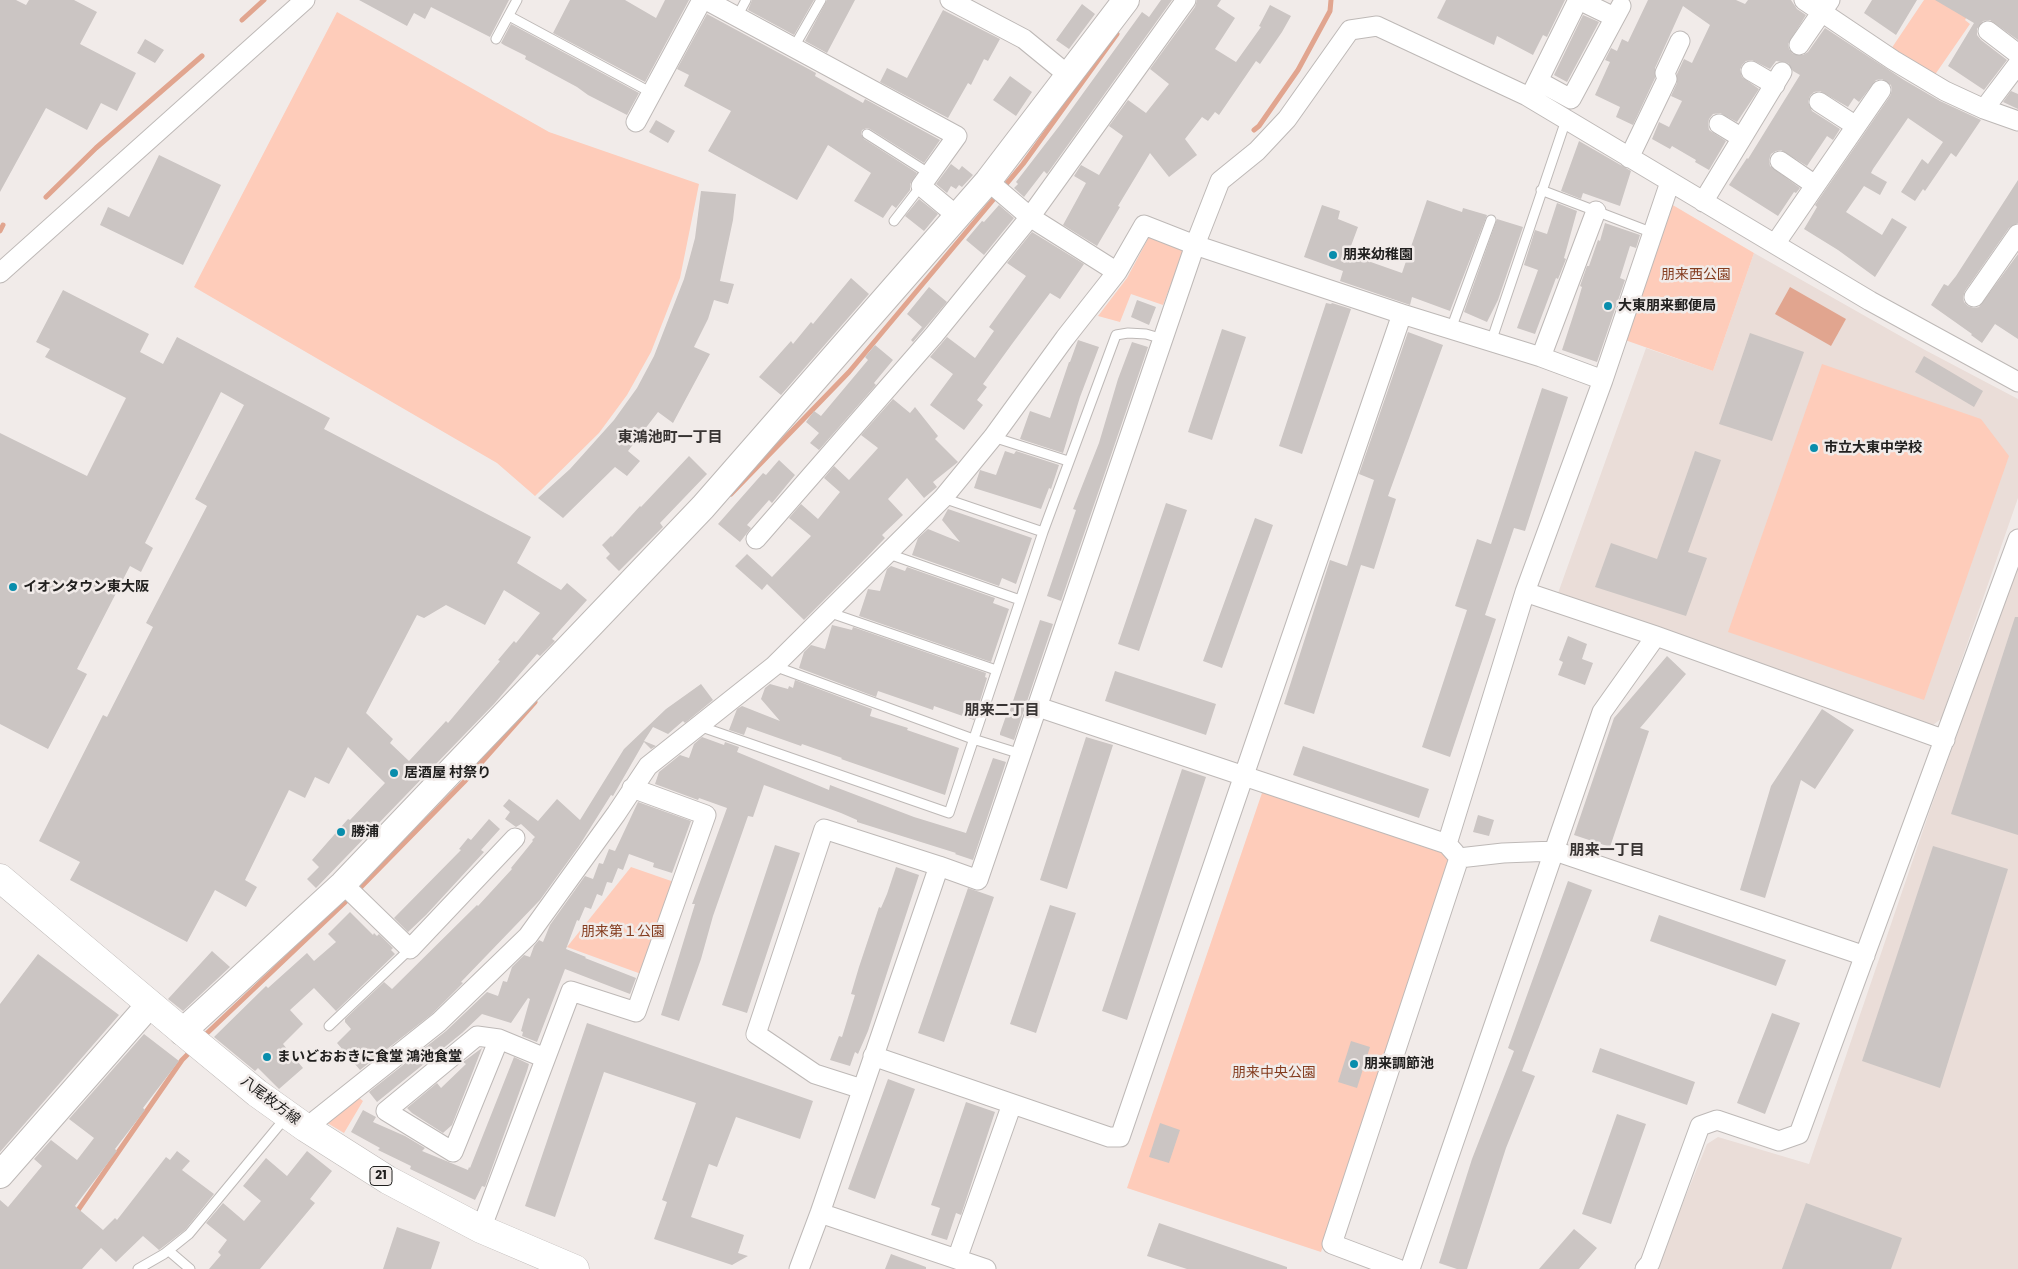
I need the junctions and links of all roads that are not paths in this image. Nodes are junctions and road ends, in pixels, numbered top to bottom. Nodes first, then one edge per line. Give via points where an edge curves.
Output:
1 (305, 0) edge
2 (517, 0) edge
3 (704, 0) edge
4 (746, 0) edge
5 (820, 0) edge
6 (950, 0) edge
7 (1126, 0) edge
8 (1186, 0) edge
9 (1579, 0) edge
10 (1804, 0) edge
11 (1826, 6) edge
12 (509, 16) junction
13 (737, 17) junction
14 (1988, 31) dead end
15 (496, 39) dead end
16 (1680, 41) dead end
17 (1799, 45) dead end
18 (794, 47) junction
19 (2018, 54) edge
20 (2018, 64) edge
21 (1751, 71) dead end
22 (1068, 76) junction
23 (1534, 89) junction
24 (1881, 90) dead end
25 (652, 93) junction
26 (1819, 102) dead end
27 (1984, 110) junction
28 (1566, 120) junction
29 (2018, 120) edge
30 (636, 122) dead end
31 (1719, 124) dead end
32 (1856, 126) junction
33 (867, 134) dead end
34 (1742, 138) junction
35 (1629, 158) junction
36 (1780, 162) dead end
37 (925, 180) junction
38 (1670, 182) junction
39 (990, 183) junction
40 (1815, 185) junction
41 (1541, 190) junction
42 (1704, 202) junction
43 (1596, 211) junction
44 (957, 216) junction
45 (1030, 217) junction
46 (1491, 220) dead end
47 (894, 221) dead end
48 (1653, 234) junction
49 (2018, 234) edge
50 (1774, 244) junction
51 (1196, 245) junction
52 (1117, 272) junction
53 (0, 273) edge
54 (1974, 297) dead end
55 (1402, 314) junction
56 (1451, 329) junction
57 (1163, 339) junction
58 (1491, 342) junction
59 (1541, 357) junction
60 (1603, 380) junction
61 (2018, 382) edge
62 (993, 437) junction
63 (1068, 461) junction
64 (943, 498) junction
65 (1043, 532) junction
66 (756, 539) dead end
67 (2018, 539) edge
68 (886, 553) junction
69 (1524, 592) junction
70 (1020, 600) junction
71 (828, 612) junction
72 (1656, 636) junction
73 (774, 666) junction
74 (996, 670) junction
75 (1038, 707) junction
76 (699, 726) junction
77 (973, 739) junction
78 (1945, 740) junction
79 (1022, 754) junction
80 (1243, 775) junction
81 (632, 788) junction
82 (515, 838) dead end
83 (1453, 851) junction
84 (1555, 851) junction
85 (939, 866) junction
86 (0, 878) edge
87 (344, 885) junction
88 (410, 949) junction
89 (1865, 956) junction
90 (150, 1004) junction
91 (328, 1026) dead end
92 (499, 1039) junction
93 (192, 1040) junction
94 (873, 1056) junction
95 (546, 1058) junction
96 (862, 1089) junction
97 (1012, 1104) junction
98 (297, 1121) junction
99 (0, 1175) edge
100 (820, 1212) junction
101 (481, 1230) junction
102 (169, 1251) junction
103 (957, 1259) junction
104 (542, 1263) edge
105 (138, 1269) edge
106 (190, 1269) edge
107 (576, 1269) edge
108 (799, 1269) edge
109 (986, 1269) edge
110 (1398, 1269) edge
111 (1410, 1269) edge
112 (1645, 1269) edge

1 - 53 street
2 - 12 lane
3 - 13 street
3 - 25 street
4 - 13 lane
5 - 18 lane
6 - 22 street via 1024,39
7 - 22 street
8 - 45 street
9 - 23 street
9 - 23 street via 1618,11 1571,99
10 - 11 street
11 - 17 street
11 - 27 street via 1893,60
12 - 15 lane
12 - 25 lane
13 - 18 street
14 - 19 street
16 - 35 street via 1665,73 1667,79
18 - 37 street via 957,136
20 - 27 street
21 - 34 street via 1778,79
22 - 39 street
23 - 28 street
23 - 51 street via 1377,26 1350,30 1287,120 1257,151 1220,181
24 - 32 street
25 - 30 street
26 - 32 street
27 - 29 street
28 - 35 street
28 - 41 lane
31 - 34 street
32 - 40 street
33 - 37 lane
34 - 42 street
35 - 38 street
36 - 40 street
37 - 44 street
37 - 47 lane
38 - 42 street
38 - 48 street
39 - 44 street
39 - 45 street
40 - 50 street
41 - 43 lane
41 - 58 lane
42 - 50 street
43 - 48 lane
43 - 59 street
44 - 87 street via 702,507
45 - 52 street
45 - 66 street via 928,342
46 - 56 lane
48 - 60 street
49 - 54 street
50 - 61 street
51 - 52 street via 1144,225
51 - 55 street
51 - 57 street
52 - 62 street
55 - 56 street
55 - 80 street
56 - 58 street
57 - 63 lane via 1128,332 1116,335
57 - 75 street
58 - 59 street
59 - 60 street
60 - 69 street
62 - 63 lane
62 - 64 street
63 - 65 lane
64 - 65 lane
64 - 68 street
65 - 70 lane
67 - 78 street
68 - 70 lane
68 - 71 street
69 - 72 street
69 - 83 street
70 - 74 lane
71 - 73 street
71 - 74 lane
72 - 78 street
72 - 84 street via 1602,712
73 - 76 street
73 - 77 lane
74 - 77 lane
75 - 79 street
75 - 80 street
76 - 77 lane via 949,813
76 - 81 street via 648,766
77 - 79 lane
78 - 89 street
79 - 85 street via 978,880
80 - 83 street
80 - 97 street via 1120,1136 1109,1137
81 - 95 street via 706,815 636,1012 571,991
81 - 98 street via 528,936 439,1022
82 - 88 street
83 - 84 street
83 - 110 street via 1332,1244
84 - 89 street
84 - 111 street
85 - 94 street
85 - 96 street via 824,829 756,1034 814,1074
86 - 90 main road, 八尾枚方線 / 21
87 - 88 street
87 - 93 street
88 - 91 lane
89 - 112 street via 1799,1134 1779,1141 1717,1120 1700,1126 1650,1263
90 - 93 main road, 八尾枚方線 / 21
90 - 99 street
92 - 92 street via 477,1036 386,1111 453,1152
92 - 95 street
93 - 98 main road, 八尾枚方線 / 21
94 - 96 street
94 - 97 street
95 - 101 street
96 - 100 street
97 - 103 street
98 - 101 main road, 八尾枚方線 / 21 via 388,1180
98 - 102 lane
100 - 103 street
100 - 108 street
101 - 104 main road, 八尾枚方線 / 21
102 - 105 lane
102 - 106 lane
103 - 109 street
104 - 107 main road, 八尾枚方線 / 21

